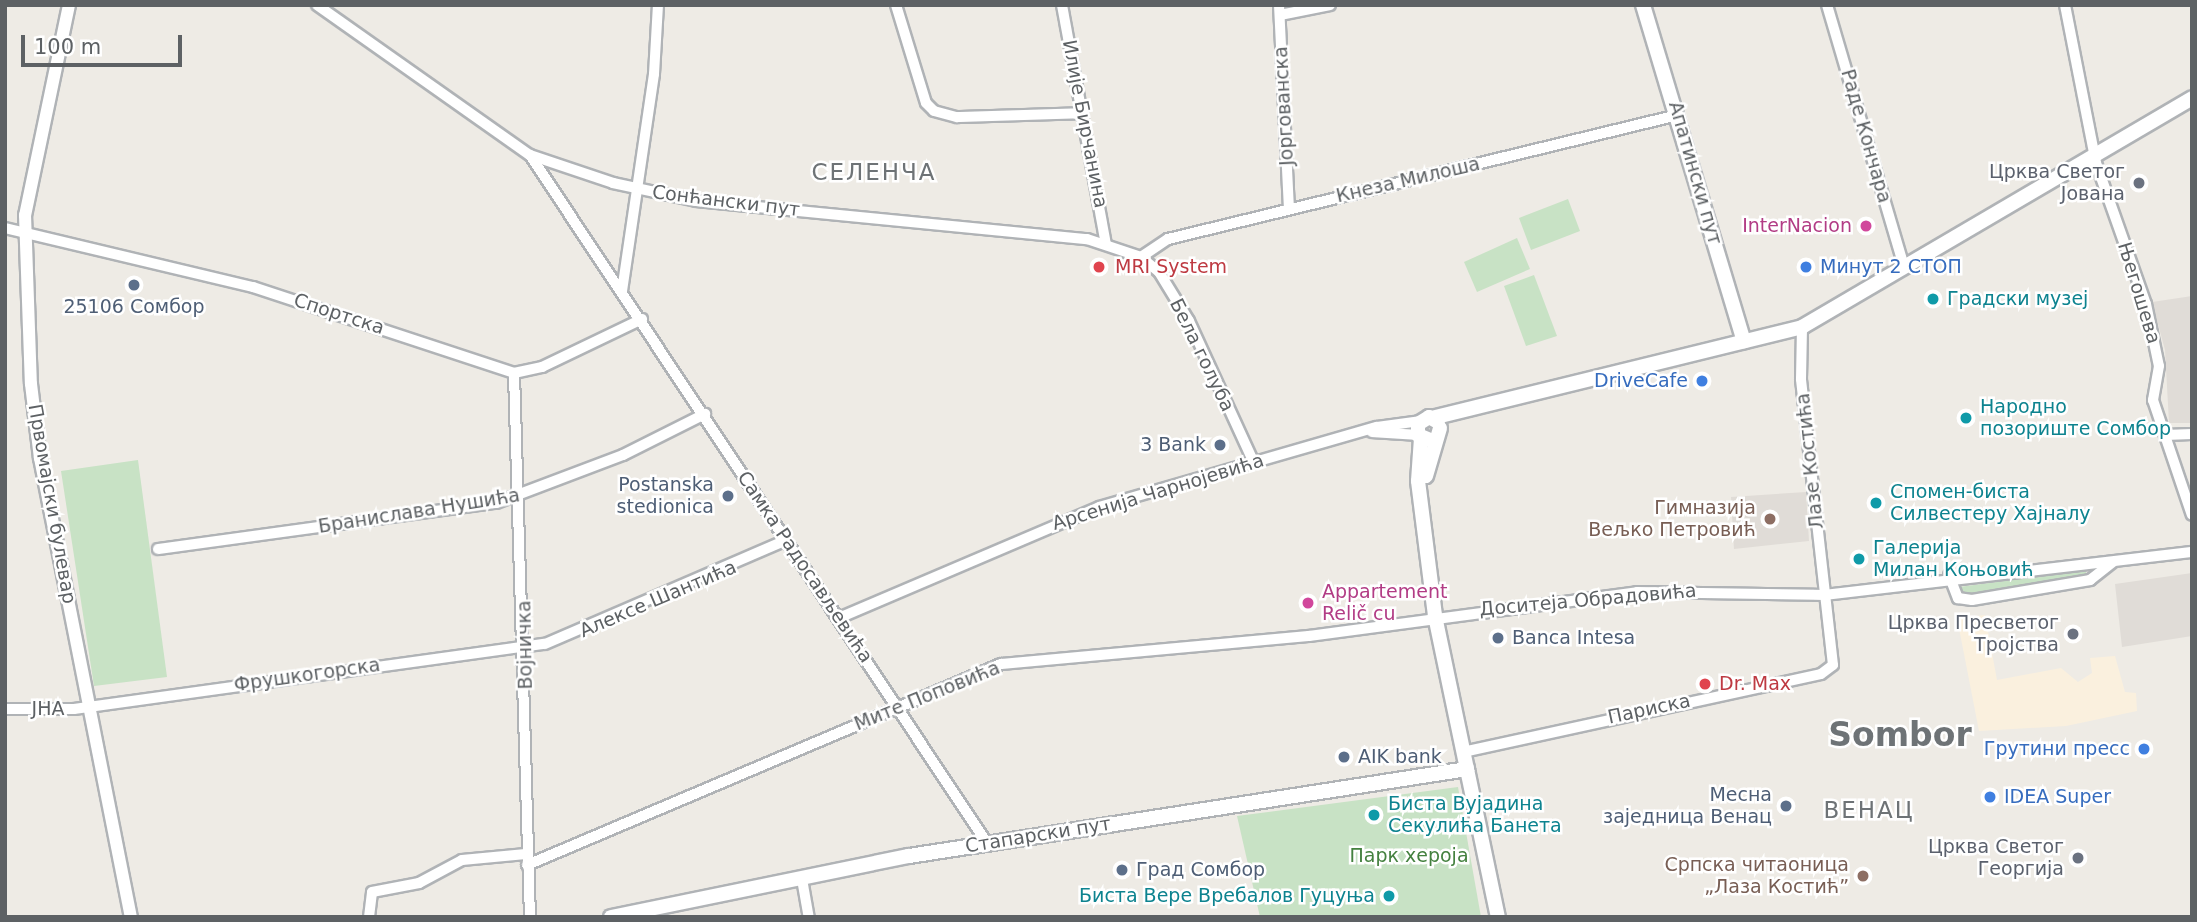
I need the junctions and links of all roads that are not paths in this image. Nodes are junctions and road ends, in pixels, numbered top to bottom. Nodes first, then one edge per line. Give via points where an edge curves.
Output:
1 (69, 5) edge
2 (317, 5) edge
3 (658, 5) edge
4 (895, 5) edge
5 (1062, 5) edge
6 (1331, 5) edge
7 (1643, 5) edge
8 (1827, 5) edge
9 (2065, 5) edge
10 (1280, 10) edge
11 (2192, 98) edge
12 (1083, 113) junction
13 (1678, 115) junction
14 (2094, 152) junction
15 (530, 155) junction
16 (634, 189) junction
17 (1289, 207) junction
18 (5, 228) edge
19 (25, 231) junction
20 (1107, 244) junction
21 (1142, 257) junction
22 (1904, 267) junction
23 (622, 291) junction
24 (642, 319) junction
25 (1802, 327) junction
26 (1744, 341) junction
27 (514, 373) junction
28 (705, 414) junction
29 (1428, 430) junction
30 (2192, 434) edge
31 (2165, 435) junction
32 (1253, 461) junction
33 (522, 496) junction
34 (2192, 515) edge
35 (786, 540) junction
36 (158, 549) dead end
37 (2192, 552) edge
38 (2113, 562) junction
39 (1949, 575) junction
40 (1825, 595) junction
41 (1435, 615) junction
42 (839, 618) junction
43 (526, 647) junction
44 (1833, 665) joint
45 (90, 707) junction
46 (898, 708) junction
47 (5, 709) edge
48 (1463, 752) junction
49 (1467, 769) junction
50 (987, 843) junction
51 (527, 860) junction
52 (802, 879) junction
53 (131, 917) edge
54 (369, 917) edge
55 (530, 917) edge
56 (611, 917) edge
57 (809, 917) edge
58 (1498, 917) edge

1 - 19 street, Првомајски булевар
2 - 15 street, Сонћански пут
3 - 16 street via 654,74
4 - 12 street via 926,103 934,111 957,117
5 - 12 street, Илије Бирчанина
6 - 10 street
7 - 13 main road, Апатински пут
8 - 22 street, Раде Кончара
9 - 14 street, Његошева
10 - 17 street, Јоргованска
11 - 14 main road
12 - 20 street, Илије Бирчанина
13 - 17 street, Кнеза Милоша
13 - 26 main road, Апатински пут
14 - 22 main road
14 - 31 street, Његошева via 2146,304 2159,366 2153,400
15 - 16 street, Сонћански пут
15 - 23 street, Самка Радосављевића
16 - 20 street, Сонћански пут
16 - 23 street
17 - 21 street, Кнеза Милоша via 1168,239
18 - 19 street, Спортска
19 - 27 street, Спортска via 253,287
19 - 45 street, Првомајски булевар via 40,458
20 - 21 street, Сонћански пут
21 - 32 street, Бела голуба via 1159,272 1189,321
22 - 25 main road
23 - 24 street, Самка Радосављевића
24 - 27 street via 542,367
24 - 28 street, Самка Радосављевића
25 - 26 main road
25 - 40 street, Лазе Костића via 1801,379
26 - 29 main road via 1493,403
27 - 33 street, Војничка
28 - 33 street, Бранислава Нушића
28 - 35 street, Самка Радосављевића
29 - 32 street, Арсенија Чарнојевића via 1366,431
29 - 41 main road via 1420,490
30 - 31 street
31 - 34 street, Његошева
32 - 42 street, Арсенија Чарнојевића via 1099,507
33 - 36 street, Бранислава Нушића
33 - 43 street, Војничка
35 - 42 street, Самка Радосављевића
35 - 43 street, Алексе Шантића via 586,631
37 - 38 street, Доситеја Обрадовића
38 - 39 street, Доситеја Обрадовића
38 - 39 street via 2090,580 1972,600 1958,598
39 - 40 street, Доситеја Обрадовића
40 - 41 street, Доситеја Обрадовића via 1637,592
40 - 44 street, Лазе Костића
41 - 46 street, Мите Поповића via 1310,636 1001,664
41 - 48 main road
42 - 46 street, Самка Радосављевића
43 - 45 street, Фрушкогорска
43 - 51 street, Војничка
44 - 48 street, Париска via 1821,674
45 - 47 street, ЈНА
45 - 53 street, Првомајски булевар
46 - 50 street, Самка Радосављевића
46 - 51 street, Мите Поповића
48 - 49 main road
49 - 50 main road, Стапарски пут
49 - 58 main road
50 - 52 main road, Стапарски пут
51 - 54 street, Мите Поповића via 462,860 419,883 372,892
51 - 55 street, Војничка
52 - 56 main road, Стапарски пут
52 - 57 street

